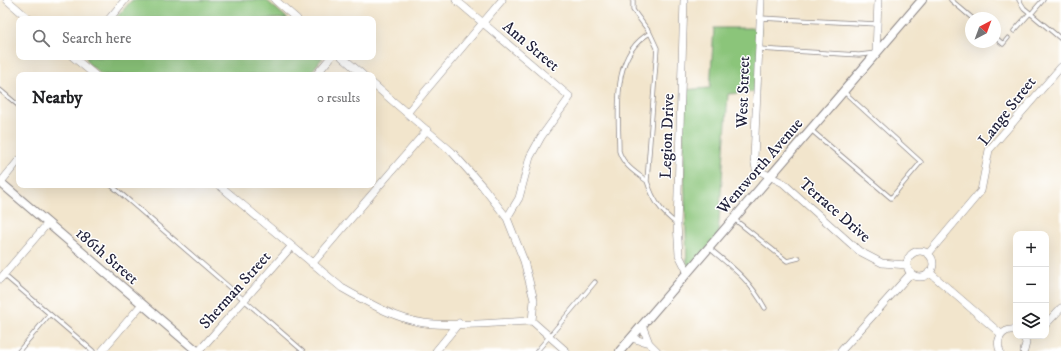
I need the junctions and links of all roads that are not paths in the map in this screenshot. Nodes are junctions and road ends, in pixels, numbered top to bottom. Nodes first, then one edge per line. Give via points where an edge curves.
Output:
1 (7, 0) edge
2 (125, 0) edge
3 (275, 0) edge
4 (456, 0) edge
5 (502, 0) edge
6 (633, 0) edge
7 (684, 0) edge
8 (761, 0) edge
9 (878, 0) edge
10 (922, 0) edge
11 (951, 0) edge
12 (1019, 0) edge
13 (1043, 0) edge
14 (965, 12) edge
15 (1030, 14) junction
16 (26, 16) edge
17 (112, 16) edge
18 (294, 16) edge
19 (760, 18) junction
20 (483, 23) junction
21 (877, 24) junction
22 (1014, 31) dead end
23 (650, 33) junction
24 (1008, 38) dead end
25 (1061, 40) edge
26 (1001, 42) edge
27 (759, 49) junction
28 (876, 53) junction
29 (77, 60) edge
30 (328, 60) edge
31 (346, 60) edge
32 (1061, 67) edge
33 (91, 72) edge
34 (318, 72) edge
35 (360, 72) edge
36 (376, 87) edge
37 (0, 90) edge
38 (843, 91) junction
39 (16, 103) edge
40 (407, 113) junction
41 (810, 129) junction
42 (427, 130) junction
43 (16, 163) edge
44 (770, 176) junction
45 (647, 181) junction
46 (0, 182) edge
47 (114, 188) edge
48 (224, 188) edge
49 (507, 218) junction
50 (733, 218) junction
51 (48, 223) junction
52 (677, 224) junction
53 (291, 247) junction
54 (708, 247) junction
55 (928, 254) junction
56 (799, 258) dead end
57 (312, 264) junction
58 (907, 265) junction
59 (687, 271) junction
60 (929, 272) junction
61 (911, 273) junction
62 (2, 277) edge
63 (595, 282) dead end
64 (244, 300) junction
65 (142, 304) junction
66 (765, 308) dead end
67 (1061, 308) edge
68 (50, 314) junction
69 (532, 321) junction
70 (1049, 321) edge
71 (459, 323) junction
72 (642, 325) junction
73 (1013, 330) edge
74 (1001, 334) junction
75 (549, 337) junction
76 (631, 338) junction
77 (1027, 339) edge
78 (650, 343) junction
79 (19, 351) edge
80 (93, 351) edge
81 (102, 351) edge
82 (198, 351) edge
83 (303, 351) edge
84 (436, 351) edge
85 (537, 351) edge
86 (566, 351) edge
87 (620, 351) edge
88 (657, 351) edge
89 (841, 351) edge
90 (1000, 351) edge
91 (1024, 351) edge

1 - 16 street
2 - 17 street
3 - 18 street
4 - 20 street, Ann Street
5 - 20 street
6 - 23 lane via 633,10
7 - 52 street, Legion Drive
8 - 19 street, West Street
9 - 21 street
10 - 28 street, Wentworth Avenue
11 - 14 lane
12 - 15 lane
13 - 15 lane
15 - 22 lane
15 - 25 lane
19 - 21 lane
19 - 27 street, West Street
20 - 40 street
20 - 49 street, Ann Street via 570,97 530,157 519,198
21 - 28 street
23 - 45 lane via 656,48
23 - 45 lane via 642,37 624,62 619,90 620,157 627,166
24 - 26 lane via 1003,44
27 - 28 lane
27 - 44 street, West Street via 754,158 756,169
28 - 38 street, Wentworth Avenue
29 - 33 street
30 - 34 street
31 - 35 street
32 - 55 street, Lange Street via 989,150 981,191
36 - 40 street
37 - 39 lane
38 - 41 street, Wentworth Avenue
38 - 41 lane via 921,162 891,198
40 - 42 street
41 - 44 street, Wentworth Avenue
42 - 49 street via 452,152
42 - 57 street
43 - 46 street
44 - 50 street, Wentworth Avenue
44 - 58 street, Terrace Drive via 783,183 859,251 882,264
45 - 52 lane via 652,198
46 - 51 street, 186th Street
47 - 64 lane
48 - 53 street
49 - 69 street via 524,261 534,300
50 - 54 street, Wentworth Avenue
50 - 56 lane via 788,261
51 - 62 street
51 - 65 street, 186th Street
52 - 59 street, Legion Drive via 679,255
53 - 57 street
53 - 64 street, Sherman Street
54 - 59 street, Wentworth Avenue
54 - 66 lane via 743,276 756,291
55 - 58 street via 920,251 912,254
55 - 60 street via 933,265
57 - 71 street via 342,288 397,315 424,323
58 - 61 street
59 - 72 street, Wentworth Avenue
60 - 61 street via 919,277
60 - 74 street
61 - 89 street
62 - 68 lane
63 - 75 lane
64 - 82 street, Sherman Street
64 - 83 lane
65 - 81 street
65 - 82 street, 186th Street
67 - 70 street
68 - 79 lane
68 - 80 lane
69 - 71 street
69 - 75 street
71 - 84 street
72 - 76 street, Wentworth Avenue
72 - 78 street
73 - 74 street
74 - 90 street via 998,342
75 - 85 lane
75 - 86 street
76 - 78 street
76 - 87 street, Wentworth Avenue
77 - 91 street
78 - 88 street

